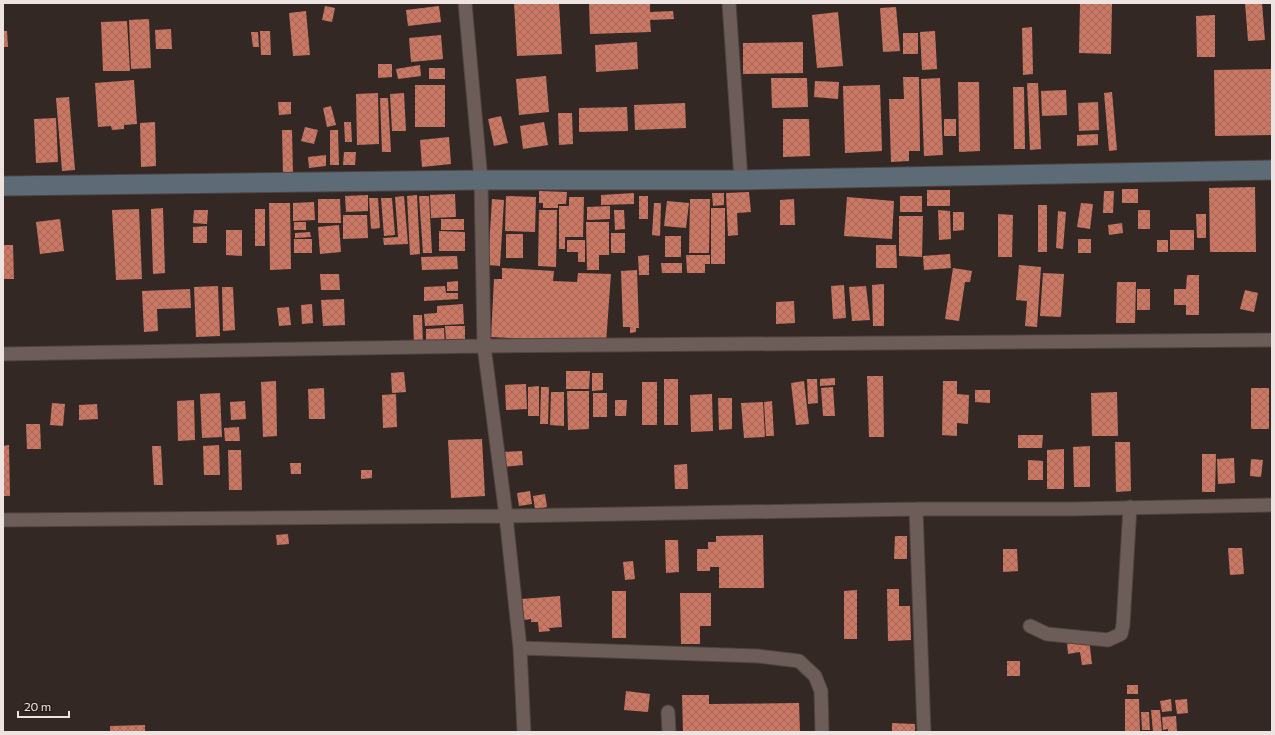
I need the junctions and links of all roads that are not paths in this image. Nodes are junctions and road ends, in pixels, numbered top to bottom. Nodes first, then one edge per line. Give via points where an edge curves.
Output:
1 (464, 3) edge
2 (729, 3) edge
3 (1272, 170) edge
4 (481, 180) junction
5 (741, 180) junction
6 (3, 186) edge
7 (1272, 340) edge
8 (484, 346) junction
9 (3, 354) edge
10 (1272, 505) edge
11 (1130, 507) junction
12 (916, 509) junction
13 (506, 516) junction
14 (3, 520) edge
15 (1030, 626) dead end
16 (520, 648) junction
17 (668, 712) dead end
18 (524, 732) edge
19 (669, 732) edge
20 (822, 732) edge
21 (924, 732) edge

1 - 4 street
2 - 5 street
3 - 5 street
4 - 5 street
4 - 6 street
4 - 8 street
7 - 8 street
8 - 9 street
8 - 13 street
10 - 11 street
11 - 12 street
11 - 15 street via 1121,634 1108,640 1047,634
12 - 13 street
12 - 21 street
13 - 14 street
13 - 16 street
16 - 18 street
16 - 20 street via 758,656 799,661 815,676 821,691
17 - 19 street

